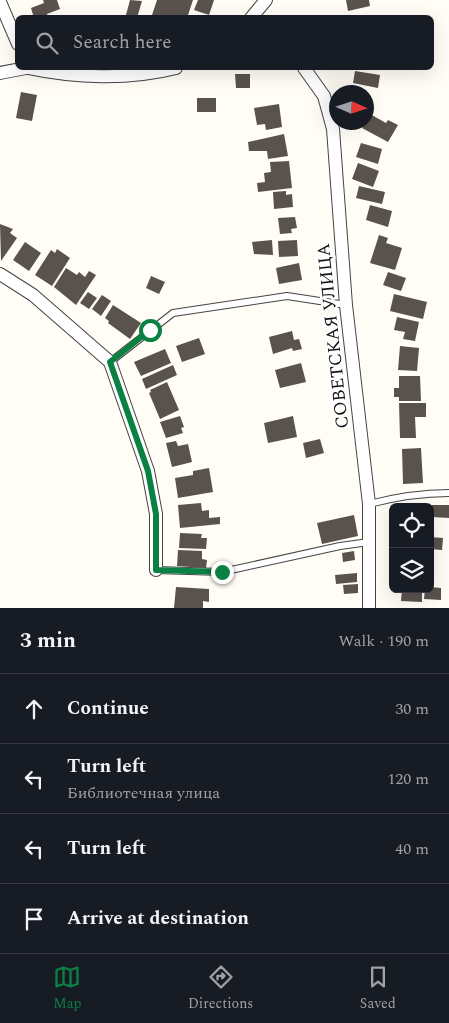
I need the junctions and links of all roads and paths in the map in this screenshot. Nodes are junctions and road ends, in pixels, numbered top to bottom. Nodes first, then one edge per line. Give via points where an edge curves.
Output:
1 (0, 2) edge
2 (15, 37) edge
3 (16, 70) edge
4 (38, 70) edge
5 (155, 70) edge
6 (305, 70) edge
7 (0, 73) edge
8 (0, 274) edge
9 (346, 306) junction
10 (110, 362) junction
11 (449, 494) edge
12 (369, 504) junction
13 (369, 542) junction
14 (156, 570) joint
15 (369, 608) edge

1 - 2 street
3 - 7 street
4 - 5 street via 102,75
6 - 9 street, СОВЕТСКАЯ УЛИЦА via 324,96 333,128
8 - 10 street via 33,295
9 - 10 lane via 287,296 173,313
9 - 12 street, СОВЕТСКАЯ УЛИЦА
10 - 14 street via 148,471 156,514
11 - 12 lane via 430,493
12 - 13 street, СОВЕТСКАЯ УЛИЦА
13 - 14 lane via 222,572
13 - 15 street, СОВЕТСКАЯ УЛИЦА

